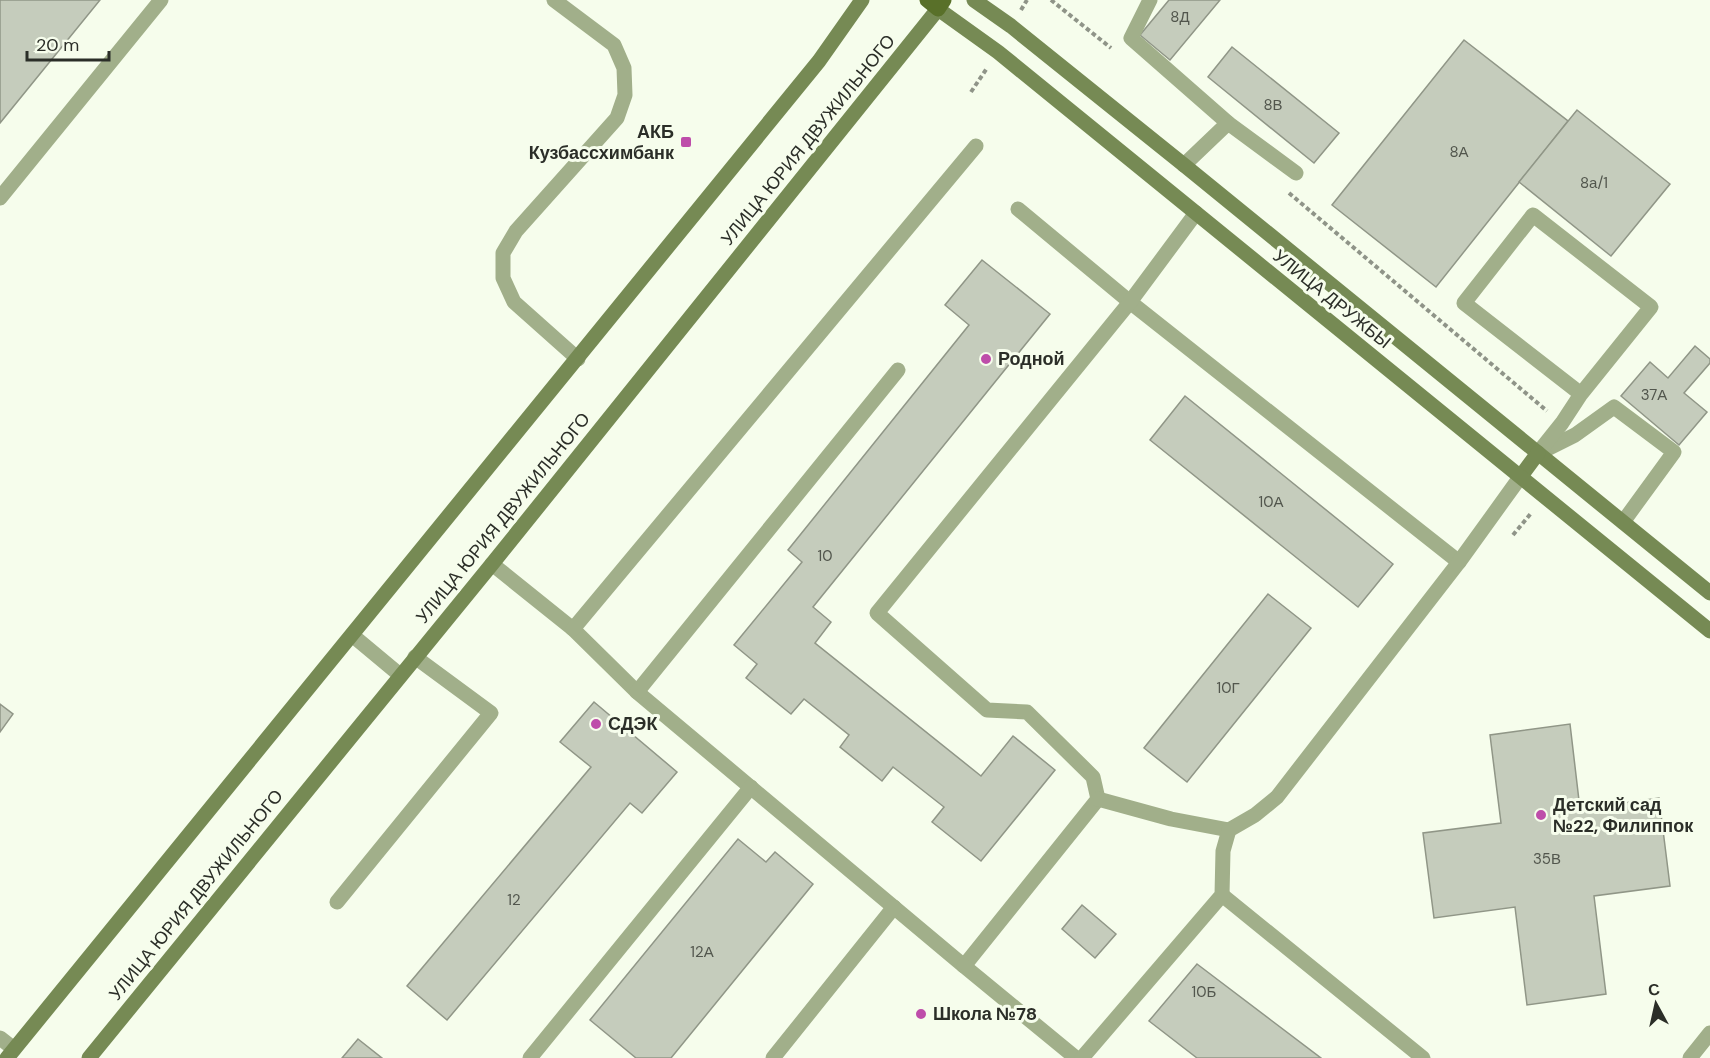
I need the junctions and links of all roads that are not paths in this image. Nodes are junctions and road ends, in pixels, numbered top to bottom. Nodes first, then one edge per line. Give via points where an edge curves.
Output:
1 (161, 0) edge
2 (554, 0) edge
3 (862, 0) edge
4 (974, 0) edge
5 (1150, 0) edge
6 (936, 3) edge
7 (1228, 123) junction
8 (976, 146) dead end
9 (1184, 165) junction
10 (1296, 173) dead end
11 (0, 198) edge
12 (1018, 209) dead end
13 (1196, 213) junction
14 (1130, 302) junction
15 (578, 359) junction
16 (898, 370) dead end
17 (1581, 394) junction
18 (1538, 453) junction
19 (1521, 477) junction
20 (1623, 522) junction
21 (1459, 562) junction
22 (492, 564) junction
23 (1710, 593) edge
24 (573, 629) junction
25 (1710, 631) edge
26 (352, 634) junction
27 (415, 657) junction
28 (400, 675) junction
29 (637, 692) junction
30 (751, 787) junction
31 (1098, 799) junction
32 (1228, 830) junction
33 (1222, 895) junction
34 (337, 902) dead end
35 (894, 907) junction
36 (964, 966) junction
37 (1710, 1033) edge
38 (0, 1038) edge
39 (10, 1053) edge
40 (89, 1058) edge
41 (530, 1058) edge
42 (773, 1058) edge
43 (1076, 1058) edge
44 (1082, 1058) edge
45 (1423, 1058) edge
46 (1690, 1058) edge

1 - 11 lane
2 - 15 lane via 614,45 624,68 625,95 617,118 516,231 503,253 504,278 513,302
3 - 15 main road via 819,61
4 - 9 main road, УЛИЦА ДРУЖБЫ
5 - 7 lane via 1131,38
6 - 13 main road, УЛИЦА ДРУЖБЫ
6 - 22 main road, УЛИЦА ЮРИЯ ДВУЖИЛЬНОГО
7 - 9 lane
7 - 10 lane
8 - 24 lane
9 - 18 main road, УЛИЦА ДРУЖБЫ
12 - 14 lane
13 - 14 lane
13 - 19 main road, УЛИЦА ДРУЖБЫ
14 - 21 lane
14 - 31 lane via 877,613 987,710 1027,712 1093,777
15 - 26 main road
16 - 29 lane
17 - 17 lane via 1652,308 1533,215 1464,303
17 - 18 lane
18 - 19 main road
18 - 20 main road, УЛИЦА ДРУЖБЫ
18 - 20 lane via 1575,435 1614,407 1674,452
19 - 21 lane
19 - 25 main road, УЛИЦА ДРУЖБЫ
20 - 23 main road, УЛИЦА ДРУЖБЫ
21 - 32 lane via 1277,798
22 - 24 lane
22 - 27 main road, УЛИЦА ЮРИЯ ДВУЖИЛЬНОГО
24 - 29 lane
26 - 28 lane
26 - 39 main road
27 - 28 main road, УЛИЦА ЮРИЯ ДВУЖИЛЬНОГО
27 - 34 lane via 490,713
28 - 40 main road, УЛИЦА ЮРИЯ ДВУЖИЛЬНОГО
29 - 30 lane
30 - 35 lane
30 - 41 lane
31 - 32 lane
31 - 36 lane
32 - 33 lane via 1223,851
33 - 44 lane
33 - 45 lane
35 - 36 lane
35 - 42 lane
36 - 43 lane
37 - 46 lane
38 - 39 lane

